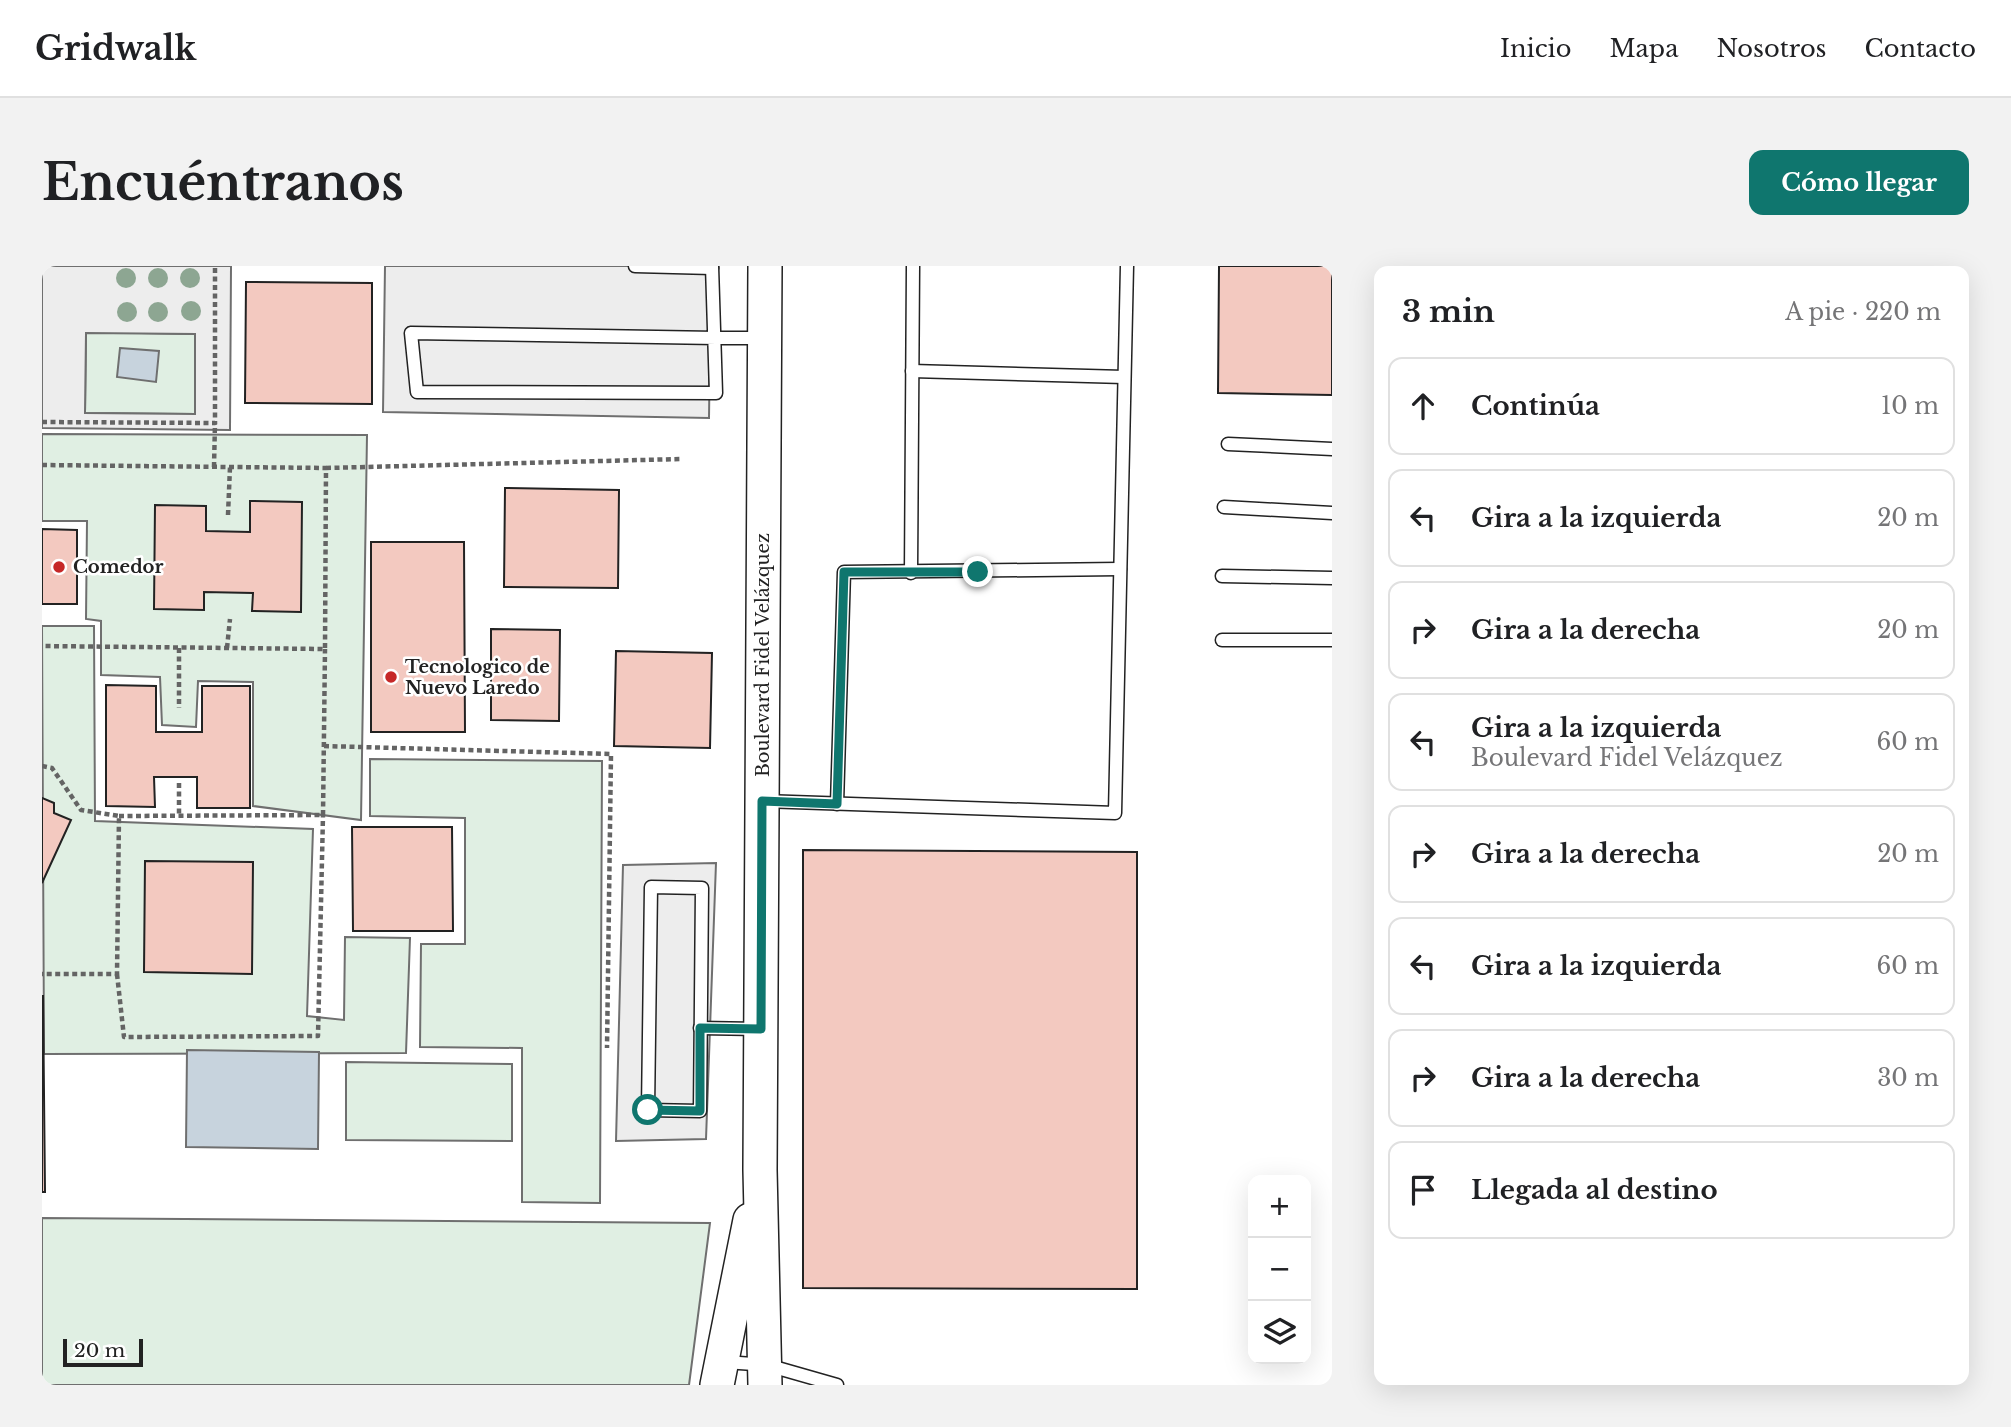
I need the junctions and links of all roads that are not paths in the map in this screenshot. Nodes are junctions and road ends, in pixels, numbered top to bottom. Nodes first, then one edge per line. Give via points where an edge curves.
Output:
1 (635, 266) edge
2 (765, 266) edge
3 (913, 266) edge
4 (1127, 266) edge
5 (712, 267) edge
6 (716, 338) junction
7 (765, 338) junction
8 (912, 370) junction
9 (1124, 377) junction
10 (1228, 444) dead end
11 (1332, 449) edge
12 (1224, 507) dead end
13 (1332, 513) edge
14 (1120, 569) junction
15 (911, 573) junction
16 (1222, 576) dead end
17 (1332, 578) edge
18 (1223, 640) dead end
19 (1332, 640) edge
20 (762, 801) junction
21 (837, 804) junction
22 (700, 1028) junction
23 (761, 1029) junction
24 (761, 1170) junction
25 (718, 1373) edge
26 (766, 1375) edge
27 (837, 1385) edge

1 - 5 lane
2 - 7 street, Boulevard Fidel Velázquez
3 - 8 lane
4 - 9 lane
5 - 6 lane
6 - 6 lane via 716,393 417,392 411,333
6 - 7 lane
7 - 20 street, Boulevard Fidel Velázquez
8 - 9 lane
8 - 15 lane
9 - 14 lane
10 - 11 lane
12 - 13 lane
14 - 15 lane
14 - 21 lane via 1115,813
15 - 21 lane via 844,572
16 - 17 lane
18 - 19 lane
20 - 21 lane
20 - 23 street, Boulevard Fidel Velázquez
22 - 22 lane via 700,1111 648,1110 651,887 702,888
22 - 23 lane
23 - 24 street, Boulevard Fidel Velázquez
24 - 25 street, Boulevard Fidel Velázquez
24 - 26 street, Boulevard Fidel Velázquez
25 - 26 lane
26 - 27 lane

